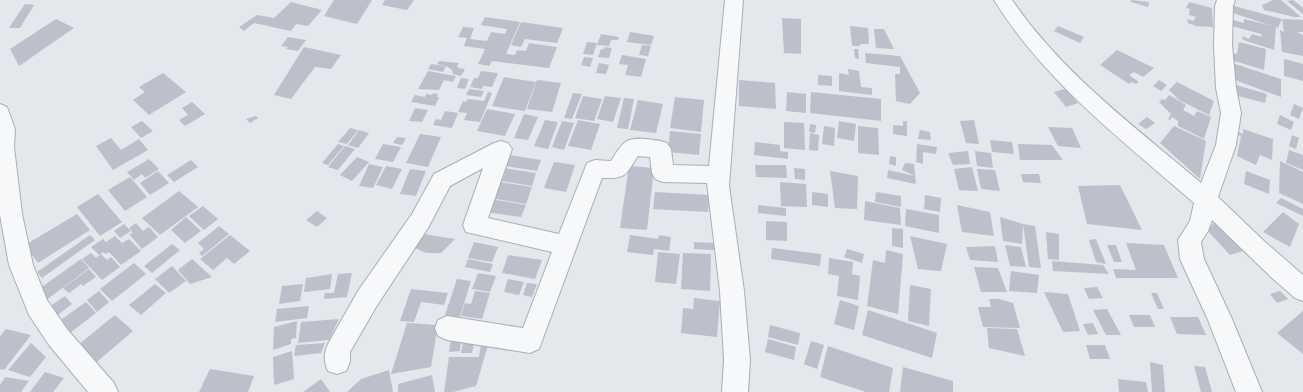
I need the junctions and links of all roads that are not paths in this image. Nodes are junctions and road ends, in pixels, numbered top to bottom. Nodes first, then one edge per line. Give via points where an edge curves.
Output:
1 (734, 0) edge
2 (1002, 0) edge
3 (1226, 0) edge
4 (2, 124) edge
5 (719, 175) junction
6 (1206, 200) junction
7 (566, 245) junction
8 (1303, 290) edge
9 (447, 328) dead end
10 (338, 362) dead end
11 (105, 392) edge
12 (735, 392) edge
13 (1250, 392) edge

1 - 5 street
2 - 6 street via 1054,67
3 - 6 street via 1223,45 1226,88 1231,113 1226,145
4 - 11 street via 11,214 21,265 38,307 58,337
5 - 7 street via 662,173 660,149 633,147 617,170 595,170
5 - 12 street via 718,186 732,291
6 - 8 street via 1272,264
6 - 13 street via 1200,224 1189,240 1192,259
7 - 9 street via 530,341
7 - 10 street via 474,225 501,149 442,180 420,221 367,299 338,350

